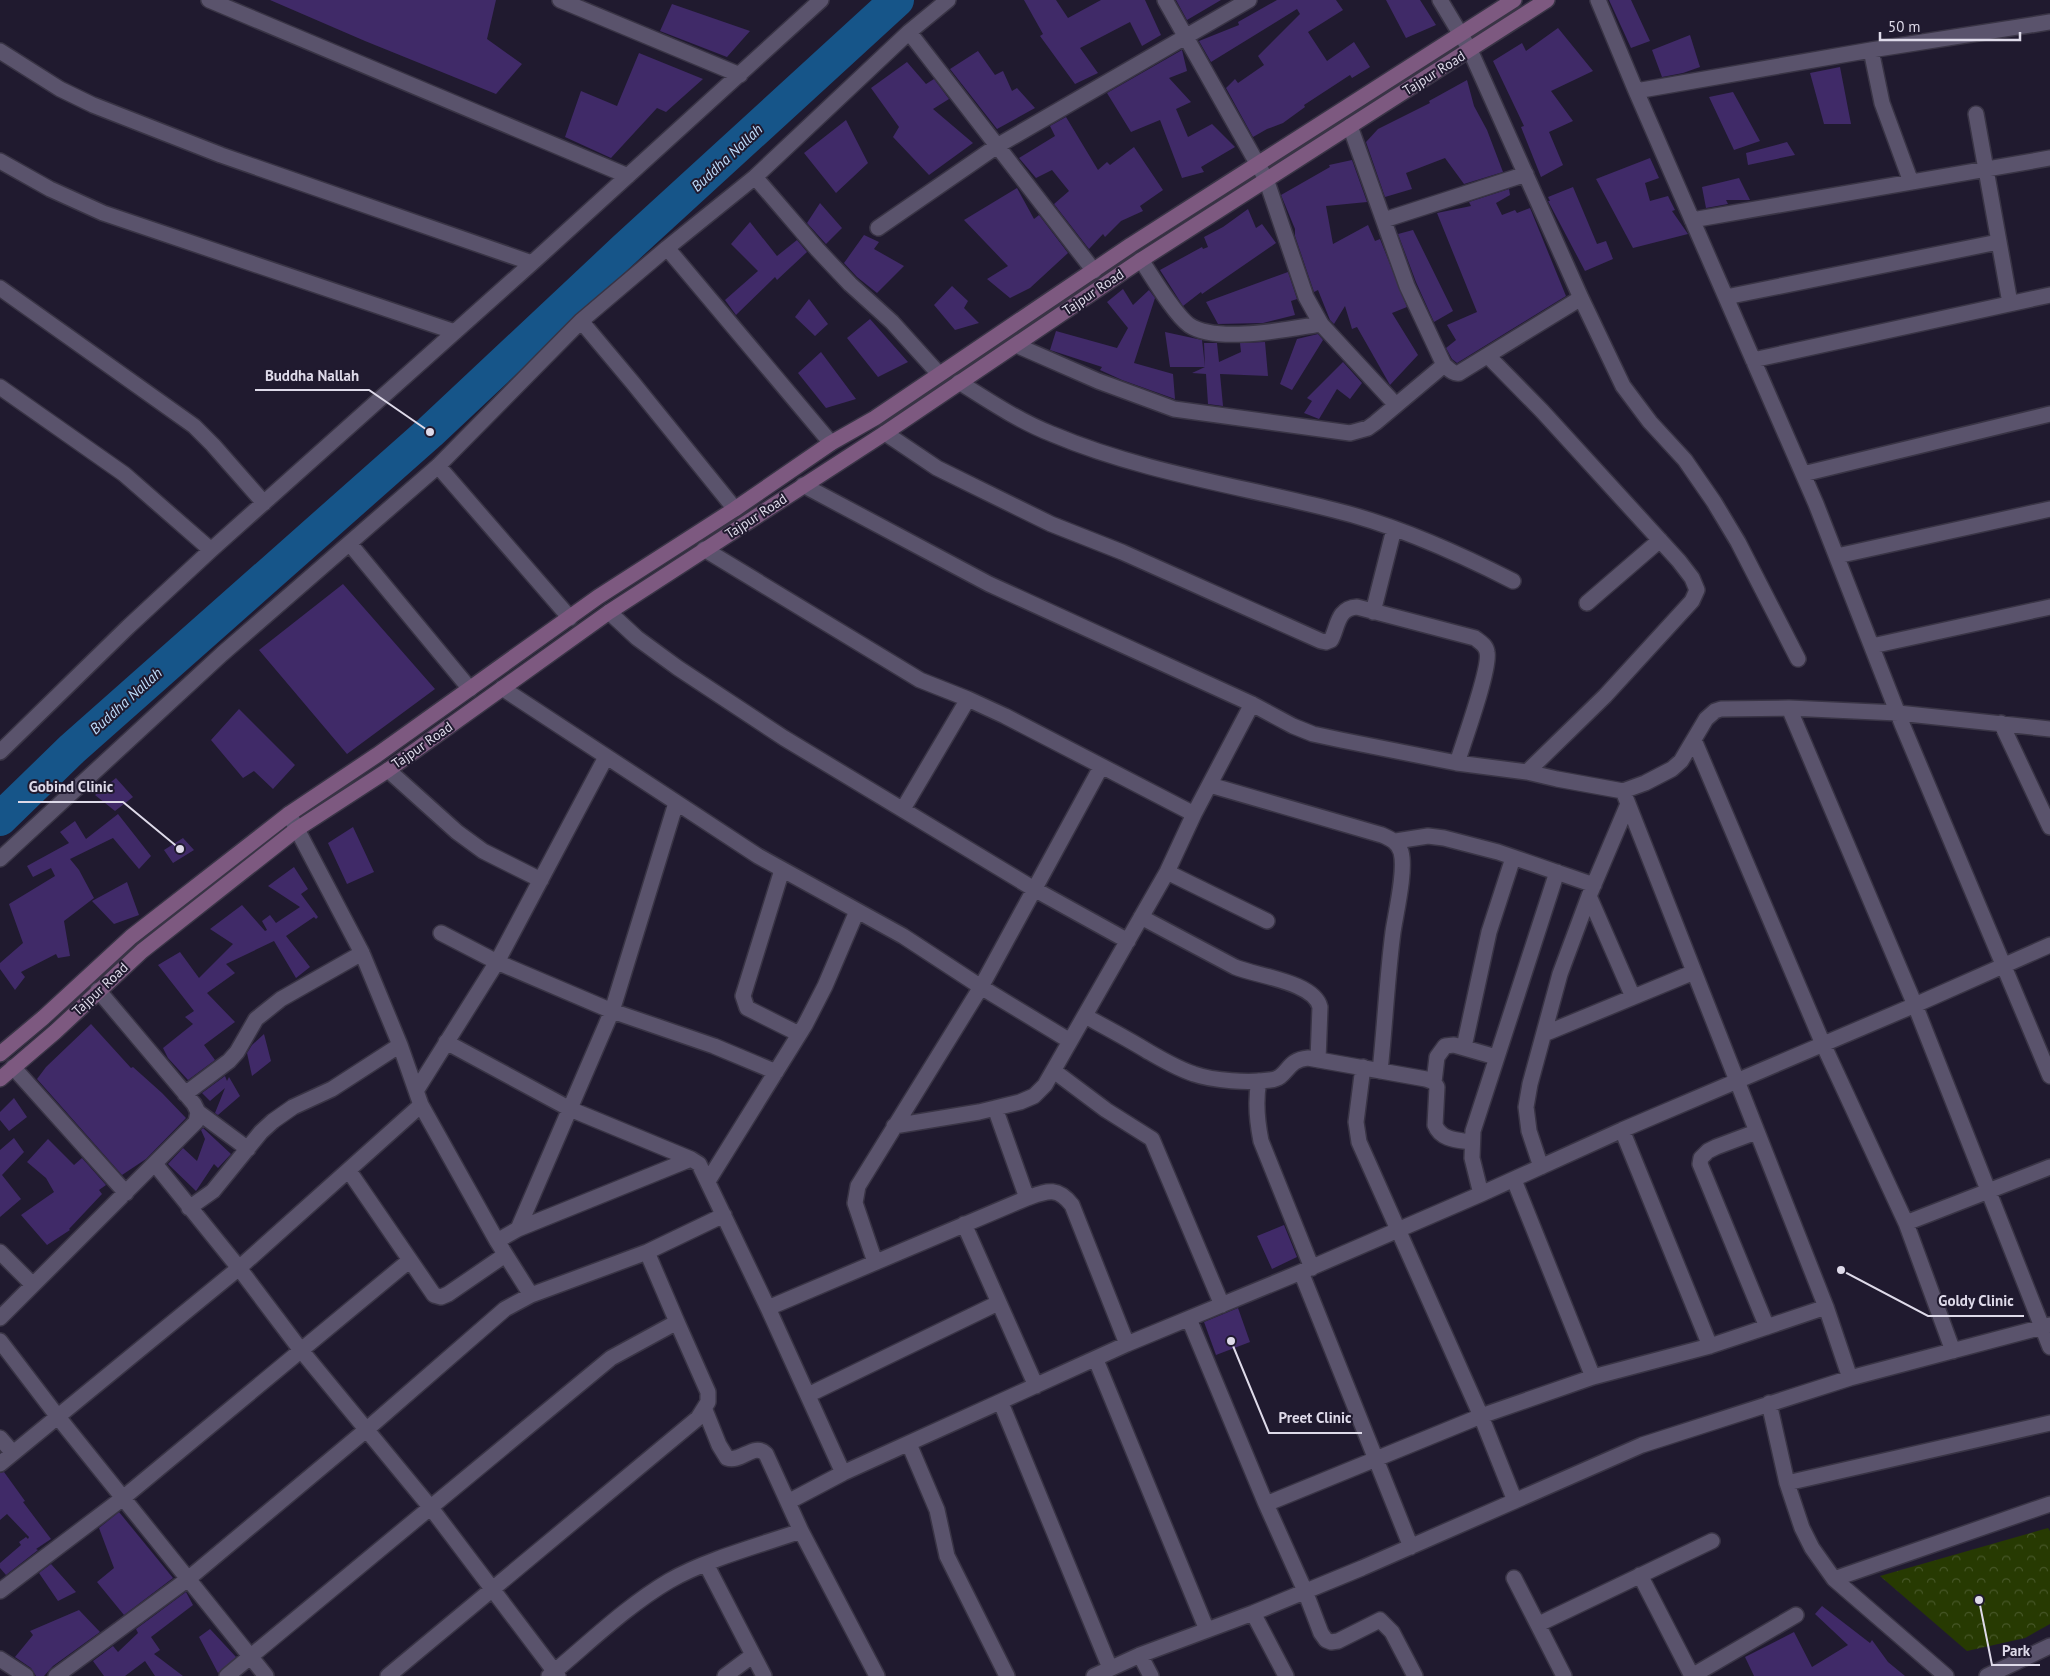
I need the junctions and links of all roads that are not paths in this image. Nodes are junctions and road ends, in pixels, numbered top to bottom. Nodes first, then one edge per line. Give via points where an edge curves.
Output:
1 (209, 0) edge
2 (560, 0) edge
3 (821, 0) edge
4 (948, 0) edge
5 (1165, 0) edge
6 (1249, 0) edge
7 (1440, 0) edge
8 (1514, 0) edge
9 (1547, 0) edge
10 (1598, 0) edge
11 (2050, 22) edge
12 (909, 32) junction
13 (1460, 34) junction
14 (1185, 38) junction
15 (1470, 50) junction
16 (1871, 50) junction
17 (0, 52) edge
18 (740, 74) junction
19 (1636, 92) junction
20 (1976, 114) dead end
21 (1350, 126) junction
22 (996, 146) junction
23 (2050, 158) edge
24 (0, 161) edge
25 (1257, 164) junction
26 (1986, 170) junction
27 (1526, 174) junction
28 (628, 176) junction
29 (755, 177) junction
30 (1266, 179) junction
31 (1911, 182) junction
32 (1384, 220) junction
33 (1692, 220) junction
34 (878, 228) dead end
35 (1998, 242) junction
36 (667, 248) junction
37 (1140, 260) junction
38 (532, 263) junction
39 (1094, 271) junction
40 (0, 288) edge
41 (2050, 295) edge
42 (1726, 297) junction
43 (1581, 298) junction
44 (2010, 303) junction
45 (581, 321) junction
46 (1321, 324) junction
47 (455, 332) junction
48 (1016, 345) junction
49 (1488, 356) junction
50 (1754, 360) junction
51 (1444, 365) junction
52 (939, 374) junction
53 (959, 382) junction
54 (0, 387) edge
55 (1396, 405) junction
56 (2050, 414) edge
57 (885, 433) junction
58 (832, 443) junction
59 (438, 466) junction
60 (1803, 474) junction
61 (803, 485) junction
62 (264, 503) junction
63 (735, 509) junction
64 (2050, 510) edge
65 (1394, 529) junction
66 (1660, 540) junction
67 (350, 544) junction
68 (704, 549) junction
69 (211, 550) junction
70 (1837, 556) junction
71 (1514, 581) dead end
72 (1588, 602) dead end
73 (2050, 607) edge
74 (609, 612) junction
75 (1373, 612) junction
76 (570, 618) junction
77 (1872, 646) junction
78 (1798, 659) dead end
79 (502, 688) junction
80 (470, 689) junction
81 (968, 699) junction
82 (1252, 704) junction
83 (1789, 708) junction
84 (1898, 713) junction
85 (2001, 723) junction
86 (2050, 729) edge
87 (1694, 740) junction
88 (0, 752) edge
89 (606, 757) junction
90 (1457, 763) junction
91 (1101, 767) junction
92 (388, 770) junction
93 (1527, 772) junction
94 (1210, 785) junction
95 (1626, 798) junction
96 (676, 803) junction
97 (903, 809) junction
98 (289, 814) junction
99 (1194, 814) junction
100 (2050, 826) edge
101 (297, 829) junction
102 (1396, 841) junction
103 (1513, 858) junction
104 (0, 860) edge
105 (782, 870) junction
106 (1167, 872) junction
107 (1558, 872) junction
108 (542, 880) junction
109 (1034, 889) junction
110 (1591, 890) junction
111 (857, 911) junction
112 (1141, 917) junction
113 (1267, 921) dead end
114 (441, 933) dead end
115 (1128, 940) junction
116 (2050, 944) edge
117 (362, 953) junction
118 (497, 962) junction
119 (2004, 964) junction
120 (1694, 972) junction
121 (981, 987) junction
122 (98, 990) junction
123 (1633, 997) junction
124 (1915, 1006) junction
125 (612, 1010) junction
126 (1085, 1016) junction
127 (799, 1034) junction
128 (1544, 1034) junction
129 (1070, 1041) junction
130 (446, 1042) junction
131 (1823, 1044) junction
132 (400, 1045) junction
133 (1464, 1047) junction
134 (0, 1054) edge
135 (1496, 1057) junction
136 (1318, 1060) junction
137 (13, 1067) junction
138 (1364, 1068) junction
139 (1380, 1071) junction
140 (776, 1072) junction
141 (1054, 1072) junction
142 (2050, 1076) edge
143 (0, 1079) edge
144 (1259, 1081) junction
145 (1434, 1082) junction
146 (1736, 1082) junction
147 (185, 1094) junction
148 (419, 1098) junction
149 (995, 1108) junction
150 (570, 1109) junction
151 (198, 1112) junction
152 (894, 1126) junction
153 (1622, 1130) junction
154 (1756, 1132) junction
155 (1471, 1142) junction
156 (248, 1149) junction
157 (691, 1159) junction
158 (155, 1164) junction
159 (1542, 1167) junction
160 (2050, 1167) edge
161 (349, 1171) junction
162 (1514, 1180) junction
163 (708, 1181) junction
164 (1988, 1190) junction
165 (126, 1193) junction
166 (1481, 1194) junction
167 (1027, 1198) junction
168 (189, 1208) junction
169 (724, 1215) junction
170 (1906, 1223) junction
171 (964, 1224) junction
172 (518, 1229) junction
173 (1399, 1230) junction
174 (497, 1240) junction
175 (0, 1252) edge
176 (647, 1252) junction
177 (505, 1255) junction
178 (410, 1260) junction
179 (875, 1262) junction
180 (239, 1268) junction
181 (1307, 1270) junction
182 (33, 1285) junction
183 (531, 1295) junction
184 (998, 1303) junction
185 (1222, 1305) junction
186 (768, 1308) junction
187 (1826, 1308) junction
188 (0, 1318) edge
189 (1189, 1319) junction
190 (677, 1322) junction
191 (2046, 1326) edge
192 (1767, 1327) junction
193 (0, 1341) edge
194 (1126, 1344) junction
195 (1710, 1346) junction
196 (2050, 1347) edge
197 (300, 1350) junction
198 (1953, 1351) junction
199 (1096, 1360) junction
200 (1593, 1377) junction
201 (1850, 1378) junction
202 (1036, 1386) junction
203 (808, 1395) junction
204 (1001, 1403) junction
205 (1769, 1403) junction
206 (705, 1410) junction
207 (1481, 1416) junction
208 (58, 1417) junction
209 (2050, 1423) edge
210 (366, 1430) junction
211 (0, 1438) edge
212 (909, 1444) junction
213 (13, 1453) junction
214 (1376, 1458) junction
215 (0, 1464) edge
216 (843, 1473) junction
217 (1787, 1483) junction
218 (123, 1498) junction
219 (1515, 1501) junction
220 (788, 1502) junction
221 (1266, 1504) junction
222 (2050, 1504) edge
223 (431, 1508) junction
224 (801, 1531) junction
225 (1712, 1540) dead end
226 (1411, 1547) junction
227 (706, 1564) junction
228 (1640, 1575) junction
229 (1514, 1578) dead end
230 (188, 1579) junction
231 (1834, 1579) junction
232 (493, 1589) junction
233 (0, 1591) edge
234 (1305, 1591) junction
235 (1253, 1613) junction
236 (1796, 1615) dead end
237 (1539, 1624) junction
238 (1207, 1630) junction
239 (2050, 1646) edge
240 (753, 1655) junction
241 (1140, 1655) junction
242 (251, 1657) junction
243 (0, 1659) edge
244 (1110, 1668) junction
245 (554, 1674) edge
246 (26, 1676) edge
247 (56, 1676) edge
248 (227, 1676) edge
249 (266, 1676) edge
250 (388, 1676) edge
251 (725, 1676) edge
252 (764, 1676) edge
253 (877, 1676) edge
254 (1007, 1676) edge
255 (1094, 1676) edge
256 (1152, 1676) edge
257 (1286, 1676) edge
258 (1415, 1676) edge
259 (1564, 1676) edge
260 (1692, 1676) edge
261 (1946, 1676) edge
262 (1987, 1676) edge

1 - 28 street
2 - 18 street
3 - 18 street
4 - 12 street
5 - 14 street
6 - 14 street
7 - 13 street
8 - 13 main road, Tajpur Road
9 - 15 main road, Tajpur Road
10 - 19 street
11 - 16 street
12 - 22 street
12 - 29 street
13 - 15 street
13 - 25 main road, Tajpur Road
14 - 22 street
14 - 25 street
15 - 21 main road, Tajpur Road
15 - 27 street
16 - 19 street
16 - 31 street via 1882,103
17 - 38 street via 93,105 221,155
18 - 28 street
19 - 33 street
20 - 26 street
21 - 30 main road, Tajpur Road
21 - 32 street
22 - 34 street
22 - 39 street
23 - 26 street
24 - 47 street via 50,189 102,212
25 - 30 street
25 - 39 main road, Tajpur Road
26 - 31 street
26 - 35 street
27 - 32 street
27 - 43 street
28 - 38 street
29 - 36 street
29 - 52 street via 817,249 892,322
30 - 37 main road, Tajpur Road
30 - 46 street via 1306,297
31 - 33 street
32 - 51 street via 1407,286
33 - 42 street
35 - 42 street
35 - 44 street
36 - 45 street
36 - 58 street
37 - 46 street via 1179,316 1204,331 1237,335
37 - 48 main road, Tajpur Road
38 - 47 street
39 - 52 main road, Tajpur Road
40 - 62 street via 194,426
41 - 44 street
42 - 50 street
43 - 49 street
43 - 78 street via 1623,386 1685,460 1709,495 1734,535
44 - 50 street
45 - 59 street
45 - 63 street
46 - 55 street
47 - 62 street
48 - 53 main road, Tajpur Road
48 - 55 street via 1098,381 1174,409 1350,432 1368,428
49 - 51 street via 1457,373
49 - 66 street
50 - 60 street
51 - 55 street
52 - 58 main road, Tajpur Road via 876,418
53 - 57 main road, Tajpur Road
53 - 65 street via 1015,417 1097,450 1226,486 1334,510
54 - 69 street via 124,474
56 - 60 street
57 - 61 main road, Tajpur Road
57 - 75 street via 936,468 1051,524 1122,552 1321,641 1331,640 1345,610 1356,607
58 - 63 main road, Tajpur Road
59 - 67 street
59 - 76 street
60 - 70 street
61 - 68 main road, Tajpur Road
61 - 82 street via 989,584
62 - 69 street
63 - 76 main road, Tajpur Road
64 - 70 street
65 - 71 street via 1457,553
65 - 75 street
66 - 72 street
66 - 93 street via 1692,578 1696,595 1605,696
67 - 80 street
67 - 104 street via 222,654
68 - 74 main road, Tajpur Road
68 - 81 street via 920,680
69 - 88 street
70 - 77 street
73 - 77 street
74 - 79 main road, Tajpur Road
74 - 97 street via 636,638 678,668 784,738
75 - 90 street via 1475,638 1486,647 1488,654 1482,686
76 - 80 main road, Tajpur Road
77 - 84 street
79 - 89 street
79 - 92 main road, Tajpur Road
80 - 98 main road, Tajpur Road
81 - 91 street
81 - 97 street
82 - 90 street via 1314,734
82 - 94 street
83 - 84 street
83 - 87 street via 1715,711 1706,719
83 - 124 street
84 - 85 street
84 - 119 street
85 - 86 street
85 - 100 street
87 - 95 street via 1672,769
87 - 131 street
89 - 96 street
89 - 108 street
90 - 93 street
91 - 99 street
91 - 109 street
92 - 101 main road, Tajpur Road
92 - 108 street via 483,851
93 - 95 street
94 - 99 street
94 - 102 street
95 - 110 street
95 - 120 street
96 - 105 street
96 - 125 street
97 - 109 street
98 - 101 street
98 - 134 main road, Tajpur Road via 130,937
99 - 106 street
101 - 117 street
101 - 122 main road, Tajpur Road via 142,951
102 - 103 street via 1428,836 1444,838
102 - 139 street via 1402,854 1402,870
103 - 107 street
103 - 133 street via 1489,932
105 - 111 street
105 - 127 street via 743,996 747,1008
106 - 112 street
106 - 113 street
107 - 110 street
107 - 135 street
108 - 118 street
109 - 115 street
109 - 121 street
110 - 123 street
110 - 128 street via 1560,974
111 - 121 street via 903,936
111 - 127 street via 826,986
112 - 115 street
112 - 136 street via 1235,967 1310,993 1320,1007
114 - 118 street
115 - 126 street
116 - 119 street
117 - 132 street
117 - 147 street via 281,999 256,1019 229,1061
118 - 125 street
118 - 130 street
119 - 124 street
119 - 142 street
120 - 123 street
120 - 146 street
121 - 129 street
121 - 152 street
122 - 137 main road, Tajpur Road
122 - 147 street
123 - 128 street
124 - 131 street
124 - 164 street
125 - 140 street
125 - 150 street
126 - 129 street
126 - 144 street via 1193,1074 1214,1079
127 - 140 street
128 - 159 street via 1526,1107 1529,1131
129 - 141 street
130 - 148 street
130 - 150 street
131 - 146 street
131 - 170 street
132 - 148 street
132 - 156 street via 283,1114 261,1132
133 - 135 street
133 - 145 street via 1450,1045 1440,1051
135 - 155 street
136 - 138 street
136 - 144 street via 1300,1059 1276,1079
137 - 143 main road, Tajpur Road
137 - 165 street
138 - 139 street
138 - 173 street via 1356,1135
139 - 145 street
140 - 163 street
141 - 149 street via 1034,1096
141 - 185 street via 1152,1139
144 - 181 street via 1256,1100 1261,1141
145 - 155 street via 1438,1095 1437,1129 1450,1139
146 - 153 street
146 - 154 street
147 - 151 street
148 - 161 street
148 - 174 street
149 - 152 street
149 - 167 street
150 - 157 street
150 - 172 street
151 - 156 street
151 - 158 street via 196,1122 188,1132
152 - 179 street via 858,1186 855,1203
153 - 159 street
153 - 195 street
154 - 187 street
154 - 192 street via 1708,1151 1700,1164
155 - 166 street
156 - 168 street via 213,1191
157 - 163 street
157 - 172 street
158 - 165 street
158 - 168 street
159 - 162 street
160 - 164 street
161 - 178 street
161 - 180 street
162 - 166 street
162 - 200 street
163 - 169 street
164 - 170 street
164 - 191 street
165 - 182 street
166 - 173 street
167 - 171 street
167 - 194 street via 1055,1191 1066,1196
168 - 180 street
169 - 176 street
169 - 186 street
170 - 198 street
171 - 179 street
171 - 184 street
172 - 174 street
173 - 181 street
173 - 207 street
174 - 177 street
175 - 182 street
176 - 183 street
176 - 190 street
177 - 178 street via 456,1290 441,1296 434,1295
177 - 183 street
178 - 197 street
179 - 186 street
180 - 197 street
180 - 208 street
181 - 185 street
181 - 214 street
182 - 188 street
183 - 210 street via 506,1309
184 - 202 street
184 - 203 street
185 - 189 street
186 - 203 street
187 - 192 street
187 - 201 street
189 - 194 street
189 - 221 street
190 - 206 street via 708,1392
190 - 223 street via 611,1358
191 - 196 street
191 - 198 street
192 - 195 street
193 - 208 street
194 - 199 street
195 - 200 street
197 - 210 street
197 - 218 street
198 - 201 street
199 - 202 street
199 - 238 street
200 - 207 street
201 - 205 street
202 - 204 street
203 - 216 street
204 - 212 street
204 - 244 street
205 - 217 street
205 - 219 street via 1642,1446
206 - 220 street via 724,1455 731,1460 756,1450 763,1451
206 - 232 street
207 - 214 street
207 - 219 street
208 - 213 street
208 - 218 street
209 - 217 street
210 - 223 street
210 - 230 street
211 - 213 street
212 - 216 street
212 - 254 street via 938,1510 947,1556
213 - 215 street
214 - 221 street
214 - 226 street
216 - 220 street
217 - 231 street via 1802,1528
218 - 230 street
218 - 233 street
219 - 226 street
220 - 224 street
221 - 234 street
222 - 231 street
223 - 232 street
223 - 242 street
224 - 227 street
224 - 253 street
225 - 228 street
226 - 234 street
227 - 240 street
227 - 245 street via 670,1580 646,1596
228 - 237 street
228 - 260 street
229 - 237 street
230 - 242 street
230 - 247 street
231 - 261 street
232 - 245 street
232 - 250 street
234 - 235 street
234 - 258 street via 1326,1640 1338,1641 1380,1620 1392,1632
235 - 238 street
235 - 257 street
236 - 260 street
237 - 259 street
238 - 241 street
239 - 262 street
240 - 251 street
240 - 252 street
241 - 244 street
241 - 256 street
242 - 248 street
242 - 249 street
243 - 246 street
244 - 255 street

